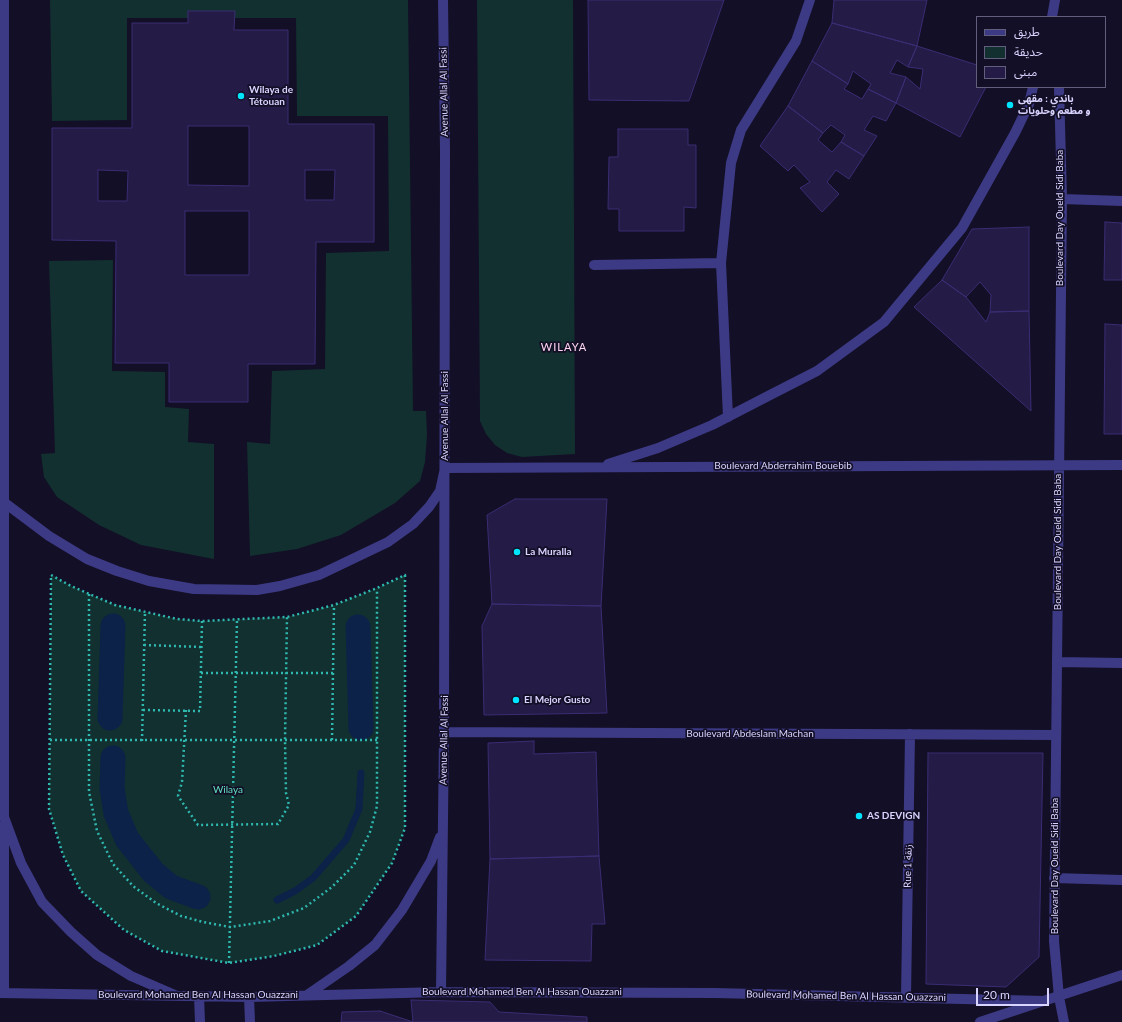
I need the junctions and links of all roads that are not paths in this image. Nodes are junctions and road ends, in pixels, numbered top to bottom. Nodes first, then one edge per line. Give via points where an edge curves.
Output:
1 (4, 0) edge
2 (443, 0) edge
3 (810, 0) edge
4 (1056, 0) edge
5 (1052, 16) edge
6 (1058, 16) edge
7 (1033, 88) edge
8 (1059, 88) edge
9 (1062, 199) junction
10 (1122, 201) edge
11 (721, 263) junction
12 (594, 265) dead end
13 (728, 417) junction
14 (1058, 464) junction
15 (1122, 465) edge
16 (601, 467) junction
17 (445, 468) junction
18 (3, 470) edge
19 (5, 503) junction
20 (1057, 662) junction
21 (1122, 663) edge
22 (444, 732) junction
23 (910, 734) junction
24 (1056, 735) junction
25 (4, 817) junction
26 (442, 831) junction
27 (1054, 878) junction
28 (1122, 880) edge
29 (1122, 975) edge
30 (441, 992) junction
31 (2, 993) edge
32 (175, 995) junction
33 (306, 995) junction
34 (199, 996) junction
35 (249, 996) junction
36 (906, 997) junction
37 (1059, 997) junction
38 (1045, 1001) junction
39 (200, 1022) edge
40 (250, 1022) edge
41 (980, 1022) edge
42 (1064, 1022) edge

1 - 18 street
2 - 17 street, Avenue Allal Al Fassi
3 - 11 street via 796,41 741,130 732,163
4 - 5 street
4 - 6 street
7 - 13 street via 1029,104 1015,133 962,228 884,322 817,371
8 - 9 street, Boulevard Day Oueld Sidi Baba
9 - 10 street
9 - 14 street, Boulevard Day Oueld Sidi Baba
11 - 12 street
11 - 13 street
13 - 16 street via 658,448
14 - 15 street, Boulevard Abderrahim Bouebib
14 - 16 street, Boulevard Abderrahim Bouebib
14 - 20 street, Boulevard Day Oueld Sidi Baba
16 - 17 street, Boulevard Abderrahim Bouebib
17 - 19 street via 440,491 429,507 413,524 388,542 319,574 257,590 194,589 149,582 117,571 48,536
17 - 22 street, Avenue Allal Al Fassi
18 - 19 street
19 - 25 street
20 - 21 street
20 - 24 street, Boulevard Day Oueld Sidi Baba
22 - 23 street, Boulevard Abdeslam Machan
22 - 26 street, Avenue Allal Al Fassi
23 - 24 street, Boulevard Abdeslam Machan
23 - 36 street, Rue 1 زنقة
24 - 27 street, Boulevard Day Oueld Sidi Baba
25 - 31 street
25 - 32 street via 21,863 42,902 97,955 131,976
26 - 30 street, Avenue Allal Al Fassi
26 - 33 street, Avenue Allal Al Fassi via 422,878 402,910 375,945
27 - 28 street
27 - 37 street, Boulevard Day Oueld Sidi Baba via 1054,941
29 - 37 street
30 - 33 street, Boulevard Mohamed Ben Al Hassan Ouazzani
30 - 36 street, Boulevard Mohamed Ben Al Hassan Ouazzani
31 - 32 street, Boulevard Mohamed Ben Al Hassan Ouazzani
32 - 34 street, Boulevard Mohamed Ben Al Hassan Ouazzani
33 - 35 street, Boulevard Mohamed Ben Al Hassan Ouazzani
34 - 35 street, Boulevard Mohamed Ben Al Hassan Ouazzani
34 - 39 street
35 - 40 street
36 - 38 street, Boulevard Mohamed Ben Al Hassan Ouazzani
37 - 38 street
37 - 42 street, Boulevard Day Oueld Sidi Baba
38 - 41 street

